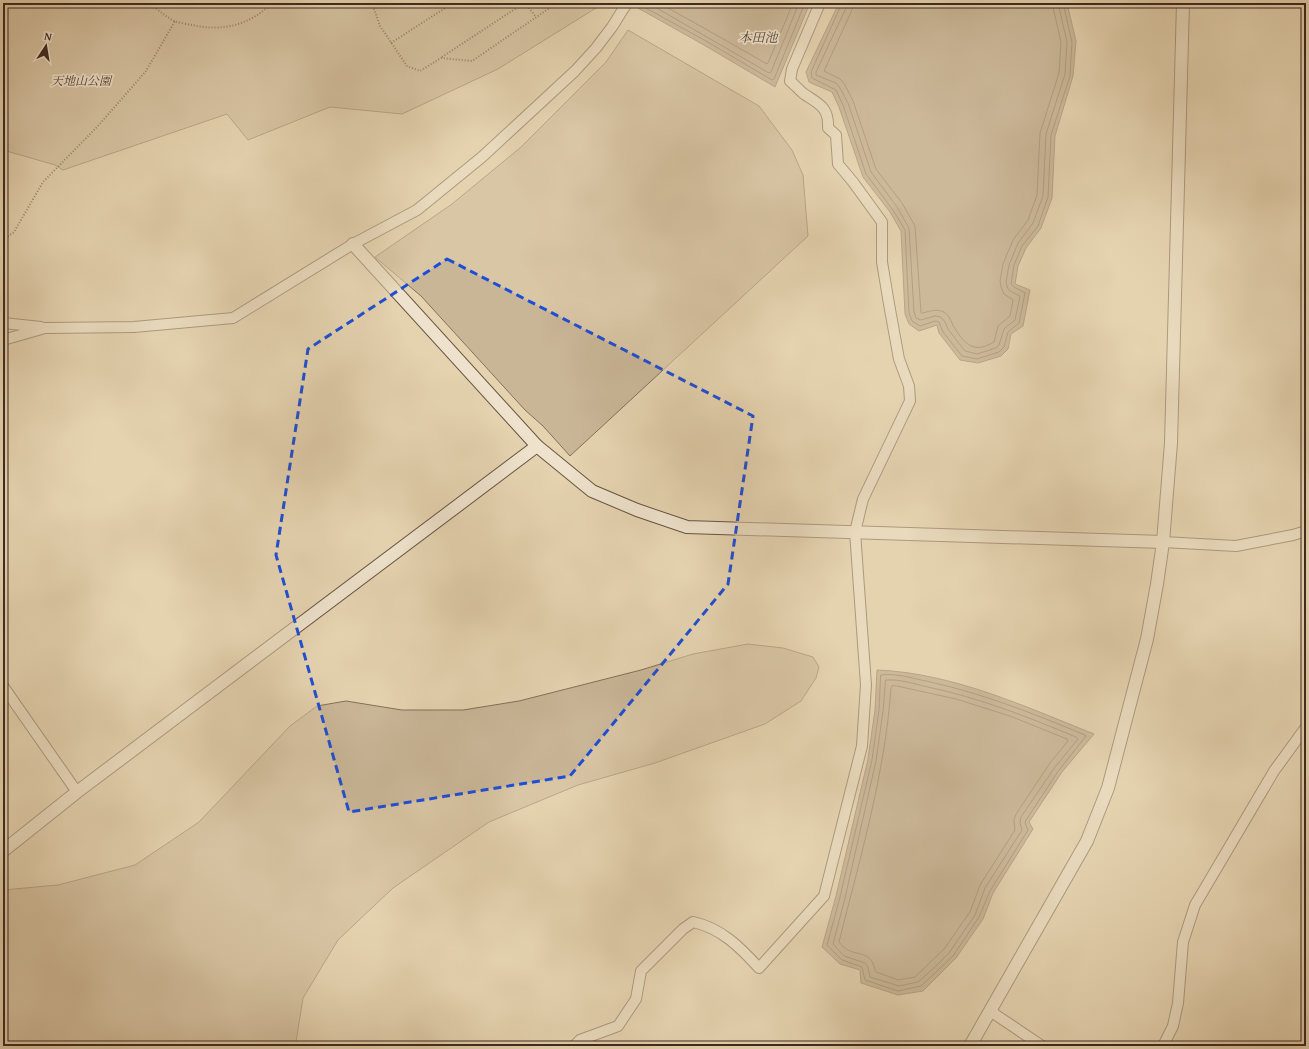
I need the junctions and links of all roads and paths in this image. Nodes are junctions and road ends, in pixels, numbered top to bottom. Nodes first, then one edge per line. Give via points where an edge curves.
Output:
1 (149, 3) edge
2 (272, 3) edge
3 (372, 3) edge
4 (453, 3) edge
5 (525, 3) edge
6 (557, 3) edge
7 (627, 3) edge
8 (820, 3) edge
9 (1183, 3) edge
10 (536, 17) junction
11 (175, 21) junction
12 (391, 43) junction
13 (441, 58) junction
14 (3, 240) edge
15 (353, 244) junction
16 (3, 323) edge
17 (45, 328) junction
18 (3, 340) edge
19 (537, 446) junction
20 (1306, 531) edge
21 (855, 532) junction
22 (1163, 542) junction
23 (3, 686) edge
24 (1306, 728) edge
25 (77, 792) junction
26 (3, 850) edge
27 (990, 1011) junction
28 (574, 1046) edge
29 (970, 1046) edge
30 (1042, 1046) edge
31 (1163, 1046) edge

1 - 11 path
2 - 11 path via 247,22 226,28 200,27
3 - 12 path via 380,26
4 - 12 path
5 - 10 path
5 - 13 path
6 - 10 path
7 - 15 street via 596,48 580,65 482,157 417,210
8 - 21 street via 792,69 790,81 824,107 828,128 836,135 838,164 882,222 882,262 899,359 909,386 910,401 863,499
9 - 22 street via 1171,443
10 - 13 path via 472,61
11 - 14 path via 146,71 98,126 43,182 14,232
12 - 13 path via 406,66 420,71
15 - 17 street via 233,318 134,327
15 - 19 street
16 - 17 street
17 - 18 street
19 - 21 street via 592,491 687,527
19 - 25 street
20 - 22 street via 1236,546
21 - 22 street
21 - 28 street via 866,685 862,746 824,896 759,968 731,939 705,925 693,922 641,971 636,999 618,1026 580,1040
22 - 27 street via 1147,640 1102,804 1087,841
23 - 25 street
24 - 31 street via 1274,771 1195,905 1183,942 1178,1003 1173,1026
25 - 26 street
27 - 29 street
27 - 30 street

